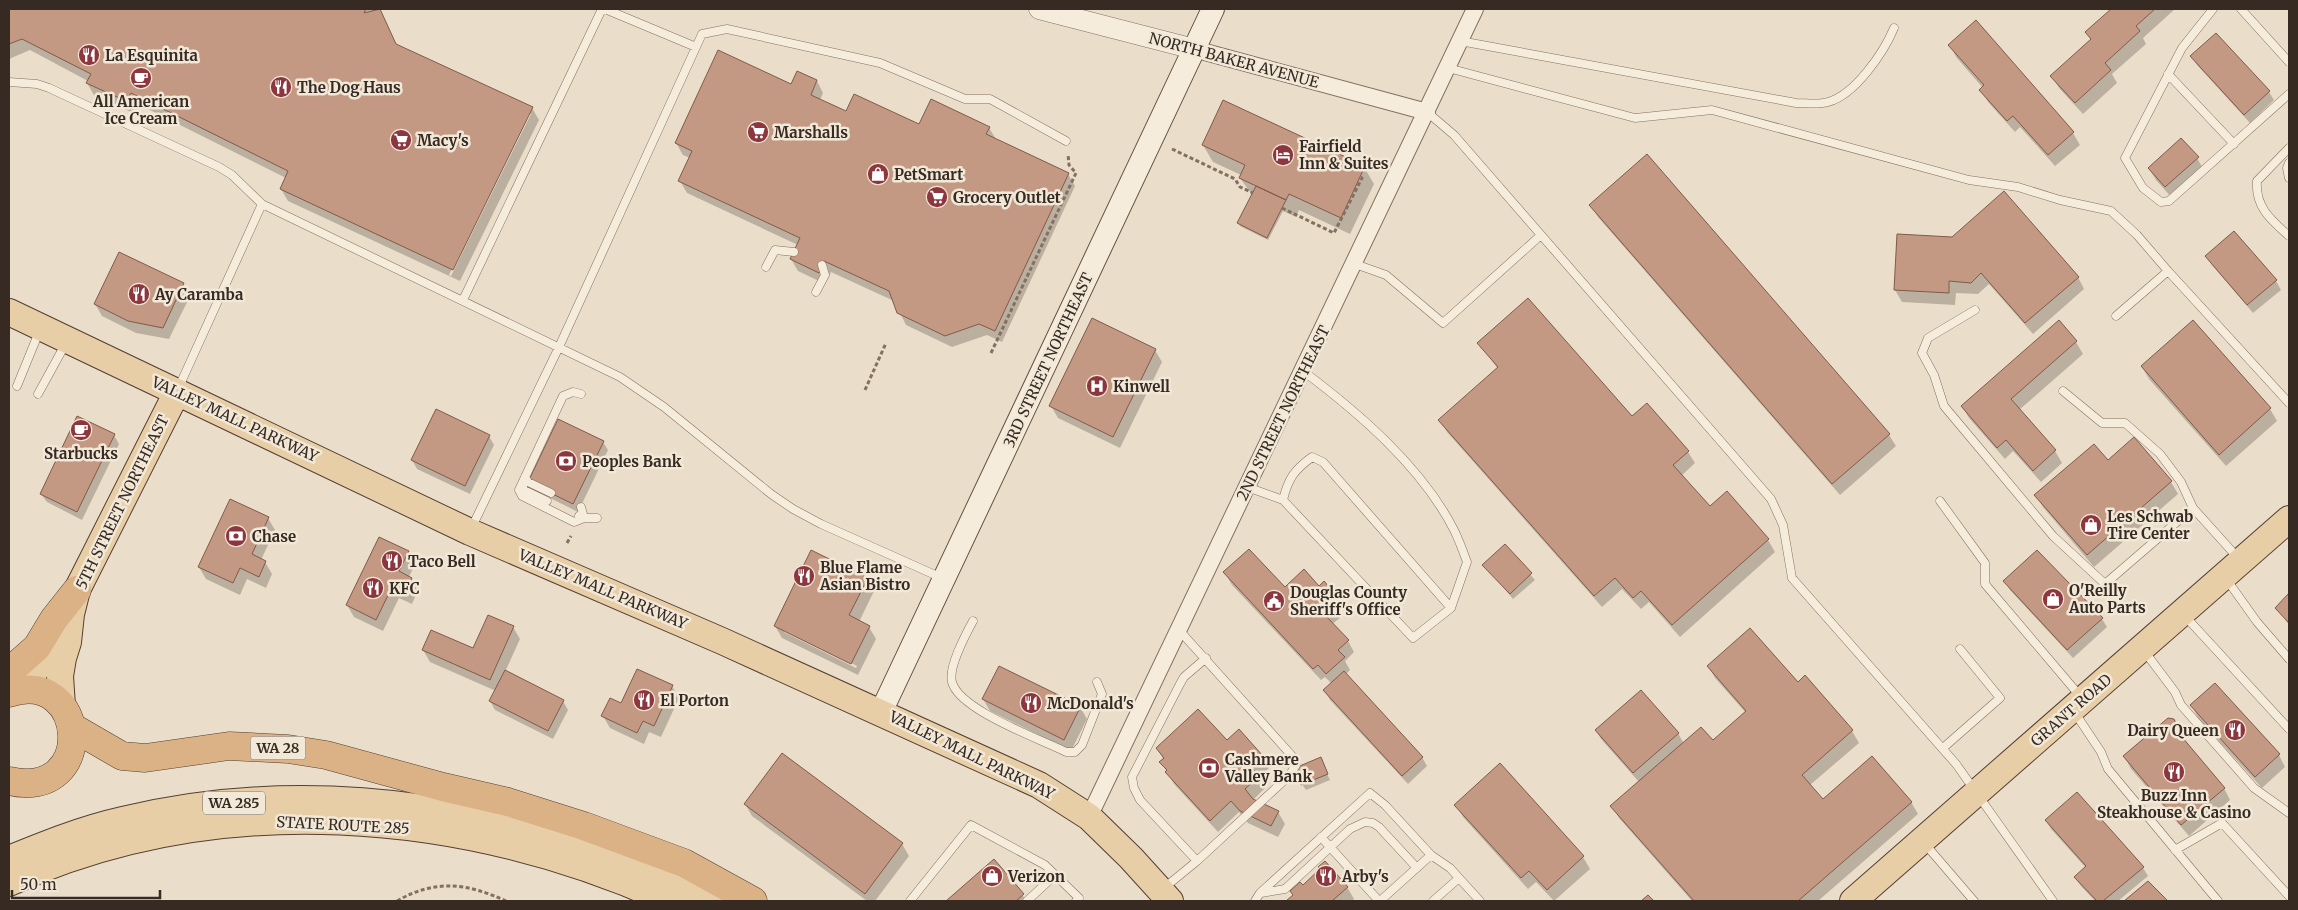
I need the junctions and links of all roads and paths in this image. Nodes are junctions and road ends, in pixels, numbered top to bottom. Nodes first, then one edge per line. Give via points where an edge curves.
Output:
1 (604, 9) edge
2 (1039, 9) edge
3 (1213, 9) edge
4 (1475, 9) edge
5 (2213, 9) edge
6 (2241, 9) edge
7 (1894, 28) dead end
8 (1460, 41) junction
9 (696, 47) junction
10 (1194, 49) junction
11 (2289, 62) edge
12 (1448, 68) junction
13 (2168, 74) junction
14 (9, 82) edge
15 (2289, 94) edge
16 (1428, 112) junction
17 (1066, 141) joint
18 (2234, 144) junction
19 (2289, 148) edge
20 (1172, 149) dead end
21 (2289, 163) edge
22 (1360, 178) dead end
23 (2289, 178) edge
24 (1253, 193) dead end
25 (262, 204) junction
26 (1282, 208) dead end
27 (1542, 235) junction
28 (2289, 236) edge
29 (794, 252) dead end
30 (1355, 264) junction
31 (822, 265) dead end
32 (766, 267) dead end
33 (2168, 271) junction
34 (816, 292) dead end
35 (463, 300) junction
36 (1975, 310) dead end
37 (9, 312) edge
38 (2116, 316) dead end
39 (41, 328) junction
40 (67, 340) junction
41 (886, 343) dead end
42 (559, 347) junction
43 (991, 354) dead end
44 (1303, 371) junction
45 (17, 386) dead end
46 (865, 390) dead end
47 (2063, 391) dead end
48 (177, 392) junction
49 (38, 394) dead end
50 (581, 394) dead end
51 (2289, 403) edge
52 (523, 481) junction
53 (1247, 487) junction
54 (551, 493) dead end
55 (1283, 500) junction
56 (547, 501) dead end
57 (1940, 501) dead end
58 (581, 507) dead end
59 (2193, 508) junction
60 (580, 517) junction
61 (597, 518) dead end
62 (2289, 519) edge
63 (470, 532) junction
64 (571, 536) dead end
65 (567, 543) dead end
66 (2232, 569) junction
67 (944, 579) junction
68 (74, 602) junction
69 (1451, 608) junction
70 (2183, 613) junction
71 (973, 621) dead end
72 (1179, 630) junction
73 (2142, 648) junction
74 (1960, 649) dead end
75 (1206, 658) junction
76 (2289, 659) edge
77 (1096, 682) dead end
78 (11, 686) edge
79 (2078, 704) junction
80 (881, 712) junction
81 (67, 716) junction
82 (2289, 729) edge
83 (1943, 748) junction
84 (9, 781) edge
85 (1978, 792) junction
86 (2289, 813) edge
87 (1089, 817) junction
88 (1321, 838) junction
89 (1922, 840) junction
90 (1330, 848) junction
91 (2175, 850) junction
92 (1430, 855) junction
93 (9, 859) edge
94 (1197, 861) junction
95 (1417, 868) junction
96 (1056, 875) junction
97 (1459, 878) junction
98 (9, 883) edge
99 (1260, 893) junction
100 (1166, 896) edge
101 (2289, 896) edge
102 (1079, 900) edge
103 (397, 901) edge
104 (506, 901) edge
105 (669, 901) edge
106 (713, 901) edge
107 (753, 901) edge
108 (910, 901) edge
109 (1026, 901) edge
110 (1255, 901) edge
111 (1380, 901) edge
112 (1433, 901) edge
113 (1480, 901) edge
114 (1853, 901) edge
115 (1974, 901) edge
116 (2053, 901) edge
117 (2218, 901) edge

1 - 9 lane
1 - 35 lane
2 - 10 street, NORTH BAKER AVENUE
3 - 10 main road, 3RD STREET NORTHEAST
4 - 8 street, 2ND STREET NORTHEAST
5 - 13 lane via 2182,48
6 - 11 lane
7 - 8 lane via 1887,44 1848,93 1827,103 1796,103
8 - 12 street, 2ND STREET NORTHEAST
9 - 17 lane via 702,34 727,29 880,63 965,99 990,99
9 - 42 lane
10 - 16 street, NORTH BAKER AVENUE
10 - 67 main road, 3RD STREET NORTHEAST
12 - 16 street, 2ND STREET NORTHEAST
12 - 33 lane via 1635,118 1712,110 1969,180 2018,186 2060,200 2111,211 2138,235
13 - 18 lane
13 - 18 lane via 2125,158 2142,188 2161,202 2169,201
14 - 25 lane via 49,88 220,167
15 - 18 lane
16 - 27 lane via 1454,135
16 - 30 street, 2ND STREET NORTHEAST
17 - 43 path via 1069,165 1076,173
19 - 28 lane via 2257,181 2256,194 2262,210
20 - 24 path via 1235,179 1240,187
21 - 23 lane
22 - 26 path via 1334,234
25 - 35 lane
25 - 48 lane
27 - 30 lane via 1442,323 1386,275
27 - 83 lane via 1771,499 1783,525 1792,578
29 - 32 lane via 775,250
30 - 44 street, 2ND STREET NORTHEAST
31 - 34 lane via 825,275
33 - 38 lane
33 - 51 lane
35 - 42 lane
36 - 59 lane via 1928,338 1922,353 1934,375 1944,406 2053,536 2105,584
37 - 39 main road, VALLEY MALL PARKWAY
39 - 40 main road, VALLEY MALL PARKWAY
39 - 45 lane
40 - 48 main road, VALLEY MALL PARKWAY
40 - 49 lane
41 - 46 path
42 - 63 lane
42 - 67 lane via 643,392 793,510
44 - 53 street, 2ND STREET NORTHEAST
44 - 69 lane via 1363,420 1412,469 1440,506 1455,531 1467,562
47 - 59 lane via 2102,423 2125,423 2160,454 2181,482
48 - 63 main road, VALLEY MALL PARKWAY
48 - 68 main road, 5TH STREET NORTHEAST
50 - 52 lane via 573,392 563,396
52 - 54 lane
52 - 56 lane via 524,490
52 - 60 lane via 519,490 522,496 574,522
53 - 55 lane
53 - 72 street, 2ND STREET NORTHEAST
55 - 69 lane via 1413,638
55 - 69 lane via 1287,483 1299,466 1312,457 1323,462
57 - 79 lane via 1985,563 1985,584
58 - 60 lane
59 - 66 lane
60 - 61 lane
62 - 66 main road, GRANT ROAD
63 - 80 main road, VALLEY MALL PARKWAY
64 - 65 path
66 - 70 main road, GRANT ROAD
66 - 76 lane via 2257,622
67 - 80 main road, 3RD STREET NORTHEAST
68 - 78 highway via 54,619
68 - 81 main road, 5TH STREET NORTHEAST via 60,676
70 - 73 main road, GRANT ROAD
70 - 82 lane
71 - 77 lane via 955,664 952,682 960,697 977,710 1066,752 1075,752 1082,744 1102,694
72 - 75 lane
72 - 87 street, 2ND STREET NORTHEAST
73 - 79 main road, GRANT ROAD
73 - 86 lane via 2175,692 2181,706 2254,788
74 - 83 lane via 2000,698
75 - 94 lane via 1184,677 1132,777 1140,800
75 - 94 lane via 1293,757 1296,766
78 - 81 highway, WA 28 via 52,697
79 - 85 main road, GRANT ROAD
79 - 91 lane via 2108,769
80 - 87 main road, VALLEY MALL PARKWAY via 1039,785
81 - 84 highway via 73,744 68,760 57,773 42,782
81 - 107 highway, WA 28 via 122,756 145,758 229,746 288,749 326,755 487,797 584,826 684,863
83 - 85 lane
85 - 89 main road, GRANT ROAD
85 - 116 lane
87 - 100 main road, VALLEY MALL PARKWAY
88 - 90 lane
88 - 92 lane via 1370,793
88 - 99 lane
89 - 114 main road, GRANT ROAD
89 - 115 lane
90 - 95 lane via 1350,829 1365,822 1373,823
90 - 99 lane via 1285,889
90 - 111 lane
91 - 101 lane via 2222,823
91 - 117 lane
92 - 95 lane
92 - 97 lane
93 - 106 main road, STATE ROUTE 285 / WA 285 via 99,826 151,814 274,800 357,800 466,816 578,844 673,881
94 - 100 lane
95 - 111 lane
96 - 102 lane
96 - 108 lane via 971,825
96 - 109 lane
97 - 112 lane
97 - 113 lane
98 - 105 main road, STATE ROUTE 285 / WA 285 via 74,856 183,829 274,820 334,821 446,833 550,857
99 - 110 lane
103 - 104 path via 415,890 435,886 457,886 486,892

